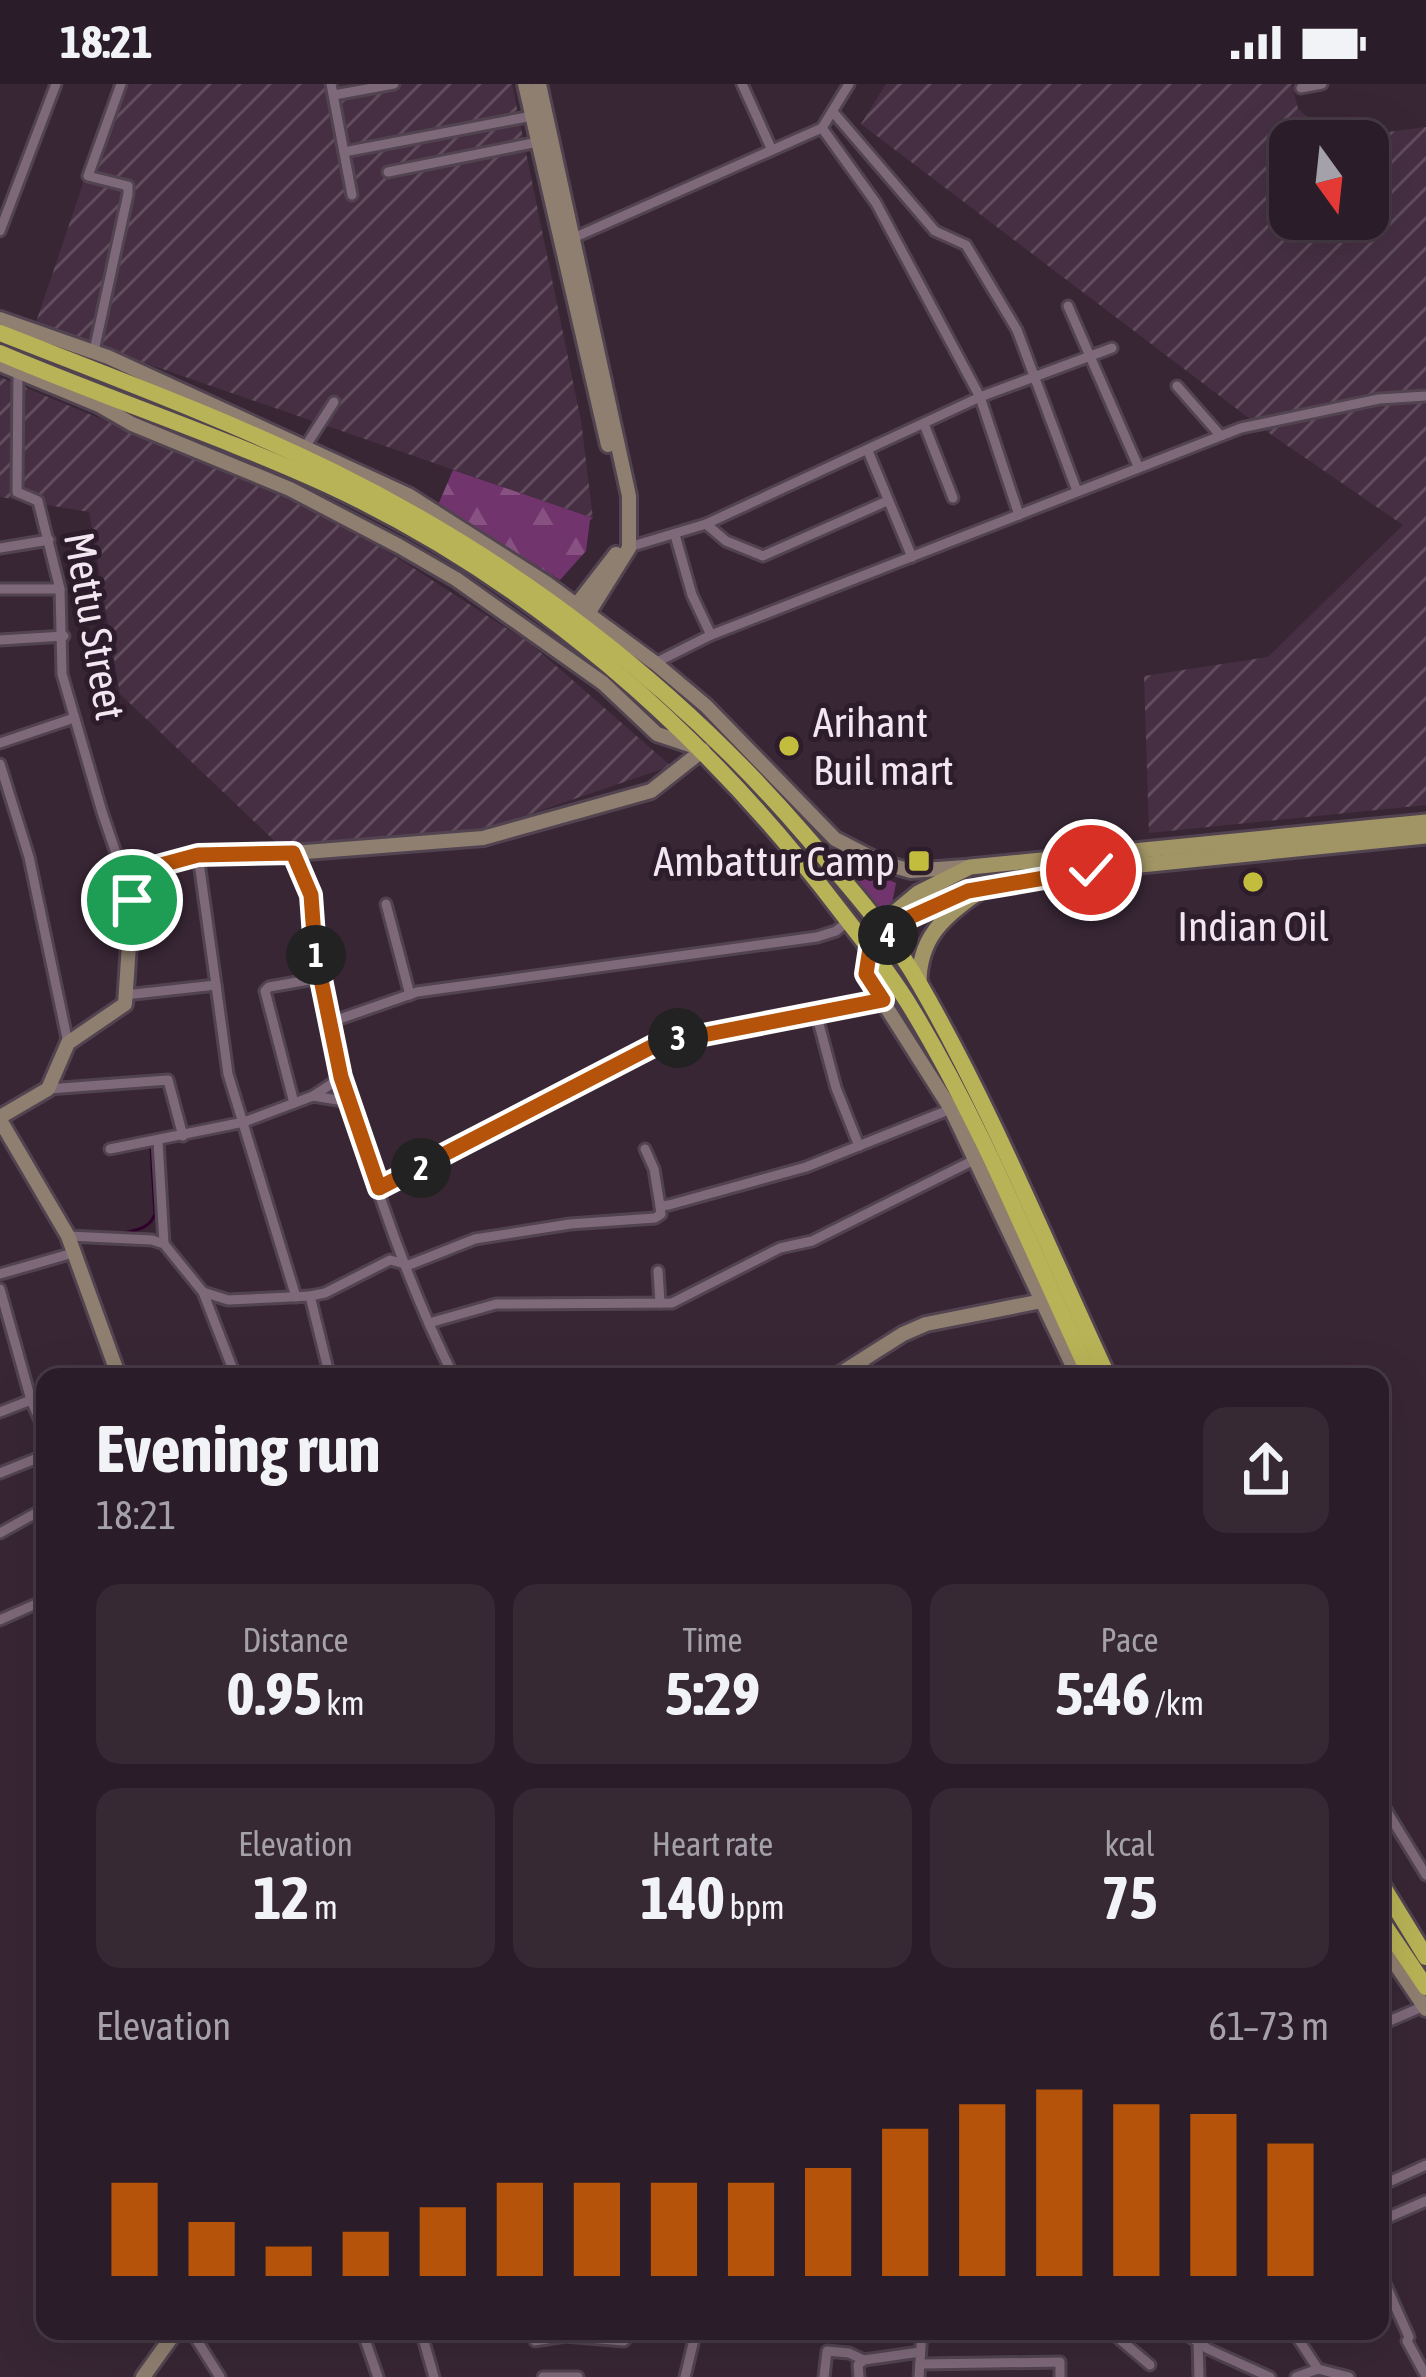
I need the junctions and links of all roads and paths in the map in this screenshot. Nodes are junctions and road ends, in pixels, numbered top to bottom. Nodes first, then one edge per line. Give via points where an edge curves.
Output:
1 (56, 84) edge
2 (121, 84) edge
3 (394, 84) edge
4 (525, 84) edge
5 (539, 84) edge
6 (742, 84) edge
7 (850, 84) edge
8 (1322, 84) edge
9 (378, 85) edge
10 (1301, 88) dead end
11 (332, 90) edge
12 (833, 112) junction
13 (532, 116) junction
14 (822, 128) junction
15 (538, 142) junction
16 (771, 148) junction
17 (344, 152) junction
18 (388, 172) dead end
19 (352, 195) dead end
20 (0, 231) edge
21 (566, 242) junction
22 (1068, 306) dead end
23 (0, 319) edge
24 (0, 333) edge
25 (1112, 348) dead end
26 (94, 351) junction
27 (1093, 357) junction
28 (8, 362) edge
29 (1035, 375) junction
30 (1177, 386) dead end
31 (1426, 396) edge
32 (980, 397) junction
33 (334, 402) dead end
34 (924, 424) junction
35 (1220, 435) junction
36 (305, 447) junction
37 (868, 452) junction
38 (1138, 466) junction
39 (1076, 491) junction
40 (952, 498) dead end
41 (887, 501) junction
42 (1019, 515) junction
43 (706, 524) junction
44 (675, 535) junction
45 (49, 541) junction
46 (0, 548) edge
47 (625, 549) junction
48 (912, 556) junction
49 (0, 589) edge
50 (60, 589) junction
51 (574, 620) junction
52 (710, 635) junction
53 (64, 636) junction
54 (0, 640) edge
55 (655, 663) junction
56 (74, 718) junction
57 (0, 742) edge
58 (703, 750) junction
59 (0, 764) edge
60 (1426, 822) edge
61 (1426, 836) edge
62 (293, 853) junction
63 (198, 855) junction
64 (970, 867) junction
65 (990, 888) junction
66 (132, 900) junction
67 (386, 904) dead end
68 (848, 921) junction
69 (883, 931) junction
70 (866, 943) junction
71 (320, 978) junction
72 (919, 983) junction
73 (216, 985) junction
74 (410, 994) junction
75 (125, 995) junction
76 (883, 1000) junction
77 (816, 1013) junction
78 (328, 1023) junction
79 (68, 1042) junction
80 (341, 1077) junction
81 (48, 1089) junction
82 (313, 1096) junction
83 (350, 1102) junction
84 (294, 1103) junction
85 (951, 1109) junction
86 (0, 1118) edge
87 (244, 1122) junction
88 (183, 1136) junction
89 (158, 1141) junction
90 (859, 1147) junction
91 (110, 1149) dead end
92 (645, 1149) dead end
93 (976, 1159) junction
94 (379, 1188) junction
95 (660, 1206) junction
96 (68, 1236) junction
97 (164, 1244) junction
98 (74, 1252) junction
99 (404, 1263) junction
100 (658, 1270) dead end
101 (0, 1274) edge
102 (0, 1289) edge
103 (202, 1292) junction
104 (310, 1296) junction
105 (296, 1297) junction
106 (1042, 1301) junction
107 (660, 1303) junction
108 (428, 1323) junction
109 (862, 1359) junction
110 (116, 1368) edge
111 (231, 1368) edge
112 (328, 1368) edge
113 (450, 1368) edge
114 (848, 1368) edge
115 (866, 1368) edge
116 (1074, 1368) edge
117 (1087, 1368) edge
118 (1104, 1368) edge
119 (31, 1400) junction
120 (36, 1411) edge
121 (0, 1412) edge
122 (36, 1459) edge
123 (0, 1473) edge
124 (36, 1513) edge
125 (0, 1533) edge
126 (36, 1604) edge
127 (0, 1621) edge
128 (1389, 1815) edge
129 (1426, 1875) edge
130 (1389, 1897) edge
131 (1389, 1935) edge
132 (1389, 1953) edge
133 (1426, 1957) edge
134 (1425, 2001) edge
135 (1389, 2020) edge
136 (1426, 2165) edge
137 (1389, 2182) edge
138 (1426, 2200) edge
139 (1389, 2217) edge
140 (1389, 2292) edge
141 (170, 2340) edge
142 (197, 2340) edge
143 (365, 2340) edge
144 (423, 2340) edge
145 (541, 2340) edge
146 (694, 2340) edge
147 (921, 2340) edge
148 (1121, 2340) edge
149 (1195, 2340) edge
150 (1299, 2340) edge
151 (535, 2341) dead end
152 (1198, 2342) junction
153 (920, 2358) junction
154 (863, 2360) junction
155 (1150, 2365) dead end
156 (1318, 2368) junction
157 (430, 2376) edge
158 (1426, 2376) edge
159 (143, 2377) edge
160 (220, 2377) edge
161 (378, 2377) edge
162 (543, 2377) edge
163 (578, 2377) edge
164 (685, 2377) edge
165 (824, 2377) edge
166 (859, 2377) edge
167 (920, 2377) edge
168 (1060, 2377) edge
169 (1199, 2377) edge
170 (1270, 2377) edge
171 (1296, 2377) edge
172 (1349, 2377) edge

1 - 20 street
2 - 26 street via 88,176 128,186
3 - 9 street
4 - 13 street
5 - 21 street
6 - 16 street
7 - 12 street
8 - 10 street
9 - 11 street
11 - 17 street
12 - 14 street
12 - 29 street via 935,231 966,245
13 - 15 street
13 - 17 street
14 - 16 street
14 - 32 street via 876,203
15 - 18 street
15 - 21 street
16 - 21 street
17 - 19 street
21 - 47 street via 629,496
22 - 27 street
23 - 26 street
24 - 51 highway via 331,470 462,543
25 - 27 street
26 - 36 street
27 - 29 street
27 - 38 street
28 - 45 street, Mettu Street via 17,492 37,499
28 - 51 highway via 328,485
28 - 58 street via 399,546 603,683 657,734
29 - 32 street
29 - 39 street
30 - 35 street
31 - 35 street
32 - 34 street
32 - 42 street
33 - 36 street
34 - 37 street
34 - 40 street
35 - 38 street
36 - 51 street via 408,495
37 - 41 street
37 - 43 street
38 - 39 street
39 - 42 street
41 - 43 street via 763,556
41 - 48 street
42 - 48 street
43 - 44 street
44 - 47 street
44 - 52 street
45 - 46 street
45 - 50 street, Mettu Street
47 - 51 street
48 - 52 street
49 - 50 street
50 - 53 street, Mettu Street
51 - 55 street
51 - 58 highway
51 - 69 highway via 692,713
52 - 55 street
53 - 54 street
53 - 56 street, Mettu Street via 62,674
55 - 64 street via 835,839 910,871
56 - 57 street
56 - 66 street, Mettu Street
58 - 62 street via 651,791 483,838
58 - 68 highway
59 - 79 street via 29,857
60 - 64 main road
61 - 65 main road
62 - 63 street
62 - 71 street via 311,895
63 - 66 street via 150,868
63 - 73 street
64 - 69 main road via 918,893
65 - 69 main road
65 - 72 main road via 934,928
66 - 75 street
67 - 74 street
68 - 70 highway
68 - 74 street via 818,937
69 - 70 main road
69 - 72 highway
70 - 76 street via 866,974
70 - 117 highway via 950,1076
71 - 78 street
71 - 84 street via 265,991
72 - 118 highway
73 - 75 street
73 - 87 street via 228,1074
74 - 78 street
75 - 79 street via 117,1013
76 - 77 street
76 - 85 street
77 - 90 street
77 - 94 street via 657,1044
78 - 80 street
79 - 81 street
80 - 82 street
80 - 83 street
81 - 86 street
81 - 88 street via 168,1080
82 - 83 street
82 - 84 street
83 - 94 street
84 - 87 street
85 - 90 street
85 - 93 street
86 - 96 street
87 - 88 street
87 - 105 street
88 - 89 street
89 - 91 street
89 - 97 street
90 - 95 street
92 - 95 street
93 - 106 street
93 - 107 street via 812,1241
94 - 99 street
95 - 99 street via 655,1218 475,1239
96 - 97 street
96 - 98 street
97 - 103 street
98 - 101 street
98 - 110 street
99 - 104 street via 390,1260
99 - 108 street
100 - 107 street
102 - 119 street
103 - 105 street via 228,1300
103 - 111 street
104 - 105 street
104 - 112 street
106 - 109 street via 926,1324
106 - 116 street
107 - 108 street via 496,1304
108 - 113 street
109 - 114 street
109 - 115 street
119 - 120 street
119 - 121 street
122 - 123 street
124 - 125 street
126 - 127 street
128 - 129 street
130 - 133 highway
131 - 134 highway
132 - 134 street
134 - 135 street
136 - 137 street
138 - 139 street
140 - 158 street
141 - 159 street
142 - 160 street
143 - 161 street
144 - 157 street
145 - 151 street
146 - 164 street
147 - 153 street
148 - 155 street
149 - 152 street
150 - 156 street
152 - 169 street
152 - 170 street
153 - 154 street
153 - 167 street
153 - 168 street via 1060,2362
154 - 165 street via 827,2351
154 - 166 street
156 - 171 street
156 - 172 street
162 - 163 street

